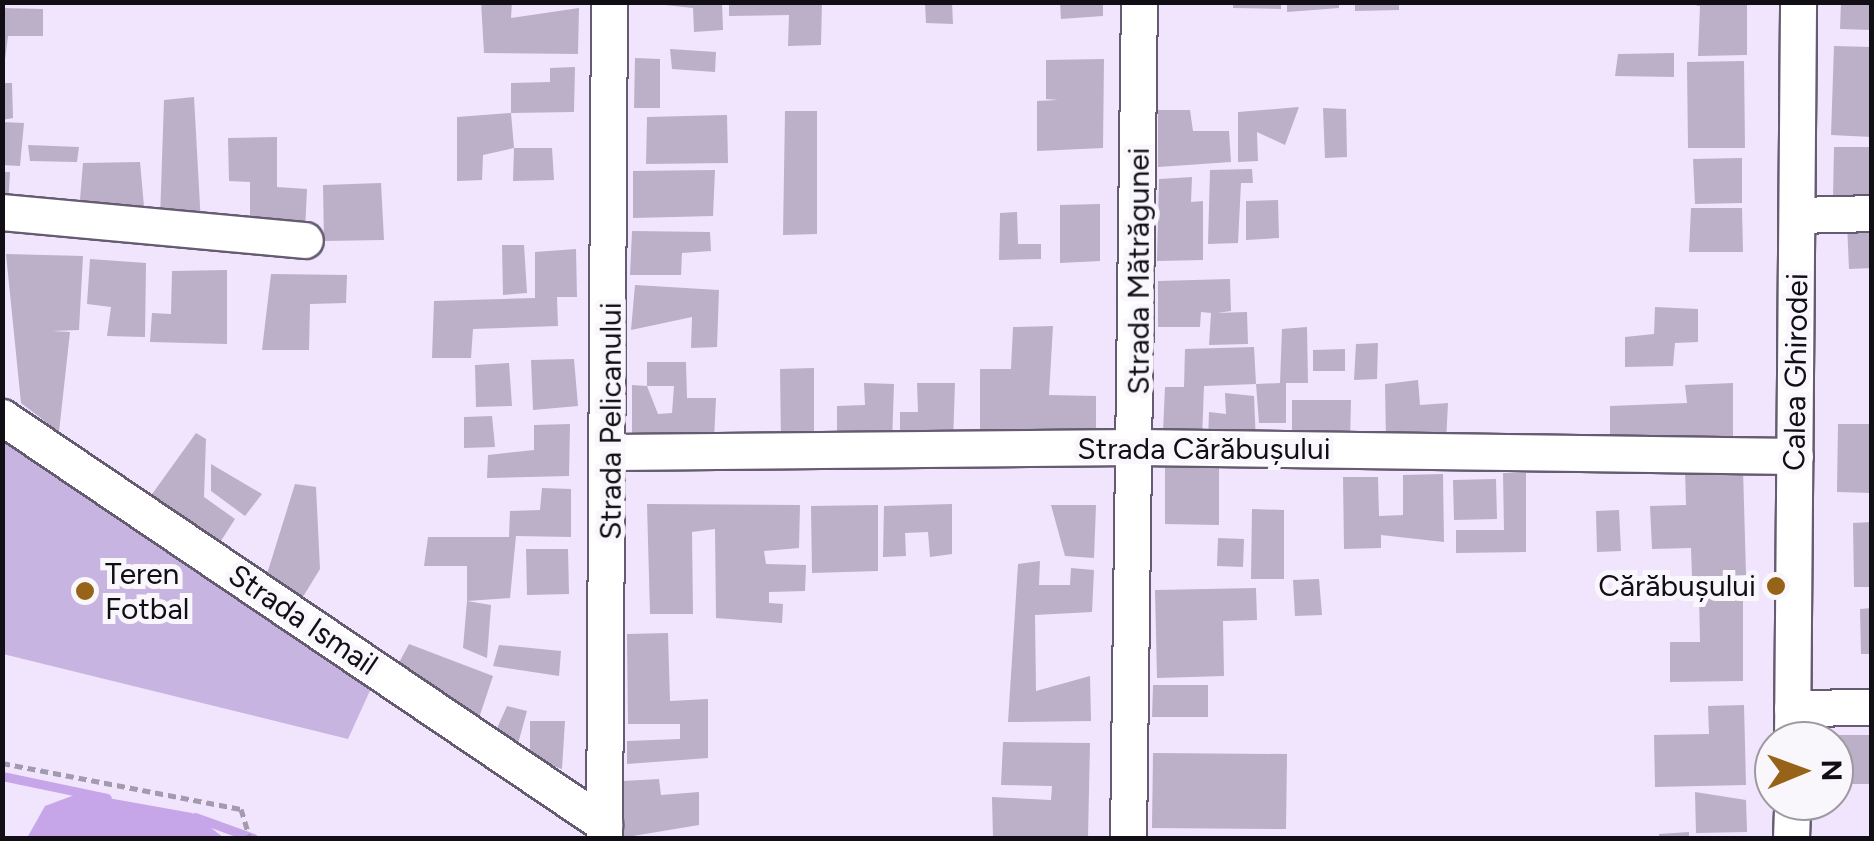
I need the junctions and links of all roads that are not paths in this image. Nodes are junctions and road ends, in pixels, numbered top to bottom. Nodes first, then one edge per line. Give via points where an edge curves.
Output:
1 (608, 2) edge
2 (1139, 2) edge
3 (1798, 2) edge
4 (2, 212) edge
5 (1872, 214) edge
6 (1798, 215) junction
7 (305, 240) dead end
8 (2, 417) edge
9 (1138, 447) junction
10 (612, 452) junction
11 (1795, 456) junction
12 (1872, 707) edge
13 (1792, 721) edge
14 (1806, 721) edge
15 (604, 831) edge
16 (1128, 838) edge

1 - 10 street, Strada Pelicanului
2 - 9 street, Strada Mătrăgunei
3 - 6 street, Calea Ghirodei
4 - 7 street
5 - 6 street
6 - 11 street, Calea Ghirodei
8 - 15 street, Strada Ismail
9 - 10 street, Strada Cărăbușului
9 - 11 street, Strada Cărăbușului
9 - 16 street, Strada Mătrăgunei
10 - 15 street, Strada Pelicanului
11 - 13 street, Calea Ghirodei
12 - 14 street

